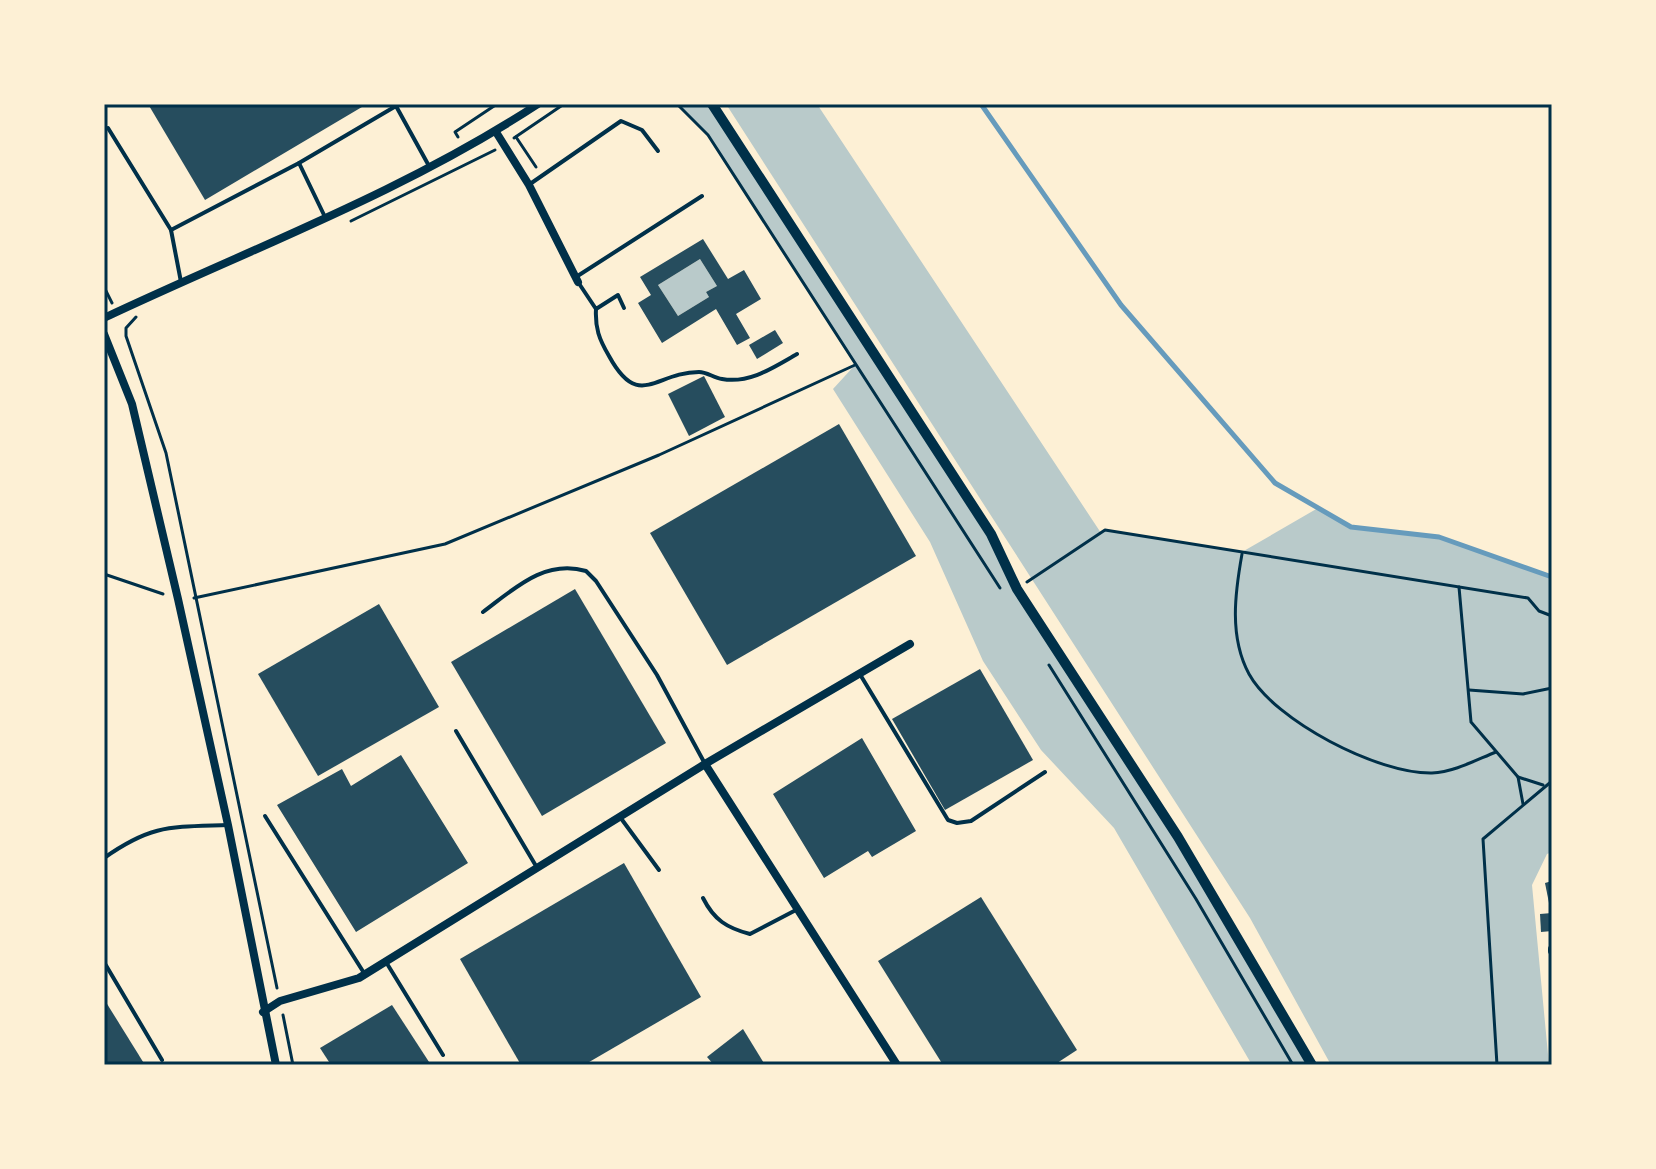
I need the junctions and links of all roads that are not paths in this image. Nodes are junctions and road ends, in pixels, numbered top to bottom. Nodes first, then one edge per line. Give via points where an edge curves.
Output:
1 (712, 104) edge
2 (536, 105) edge
3 (108, 128) dead end
4 (496, 132) junction
5 (658, 151) dead end
6 (299, 163) junction
7 (431, 168) junction
8 (529, 185) junction
9 (702, 196) dead end
10 (326, 220) junction
11 (171, 230) junction
12 (577, 280) junction
13 (181, 282) junction
14 (624, 308) dead end
15 (596, 309) junction
16 (104, 318) edge
17 (104, 334) edge
18 (797, 354) dead end
19 (483, 612) dead end
20 (910, 644) dead end
21 (861, 676) junction
22 (456, 731) dead end
23 (705, 764) junction
24 (1045, 772) dead end
25 (265, 816) dead end
26 (620, 817) junction
27 (228, 825) junction
28 (104, 858) edge
29 (538, 868) junction
30 (659, 870) dead end
31 (703, 898) dead end
32 (798, 909) junction
33 (104, 962) edge
34 (386, 962) junction
35 (365, 975) junction
36 (263, 1012) junction
37 (443, 1055) dead end
38 (162, 1060) dead end
39 (276, 1065) edge
40 (897, 1065) edge
41 (1312, 1065) edge

1 - 41 street via 991,534 1017,589 1178,837
2 - 4 street
3 - 11 lane
4 - 7 street
4 - 8 street
5 - 8 lane via 642,130 621,121
6 - 7 lane via 396,106
6 - 10 lane
6 - 11 lane
7 - 10 street
8 - 12 street
9 - 12 lane
10 - 13 street
11 - 13 lane
12 - 15 lane
13 - 16 street
14 - 15 lane via 618,295
15 - 18 lane via 596,333 617,371 635,384 699,372 722,379 753,378
17 - 27 street via 132,404
19 - 23 lane via 527,578 550,569 586,571 657,675
20 - 21 street
21 - 23 street
21 - 24 lane via 948,820 971,821
22 - 29 lane
23 - 26 street
23 - 32 street
25 - 35 lane
26 - 29 street
26 - 30 lane
27 - 28 lane via 157,829 134,836
27 - 36 street
29 - 34 street
31 - 32 lane via 719,921 750,934
32 - 40 street
33 - 38 lane
34 - 35 street
34 - 37 lane
35 - 36 street via 280,1001
36 - 39 street

